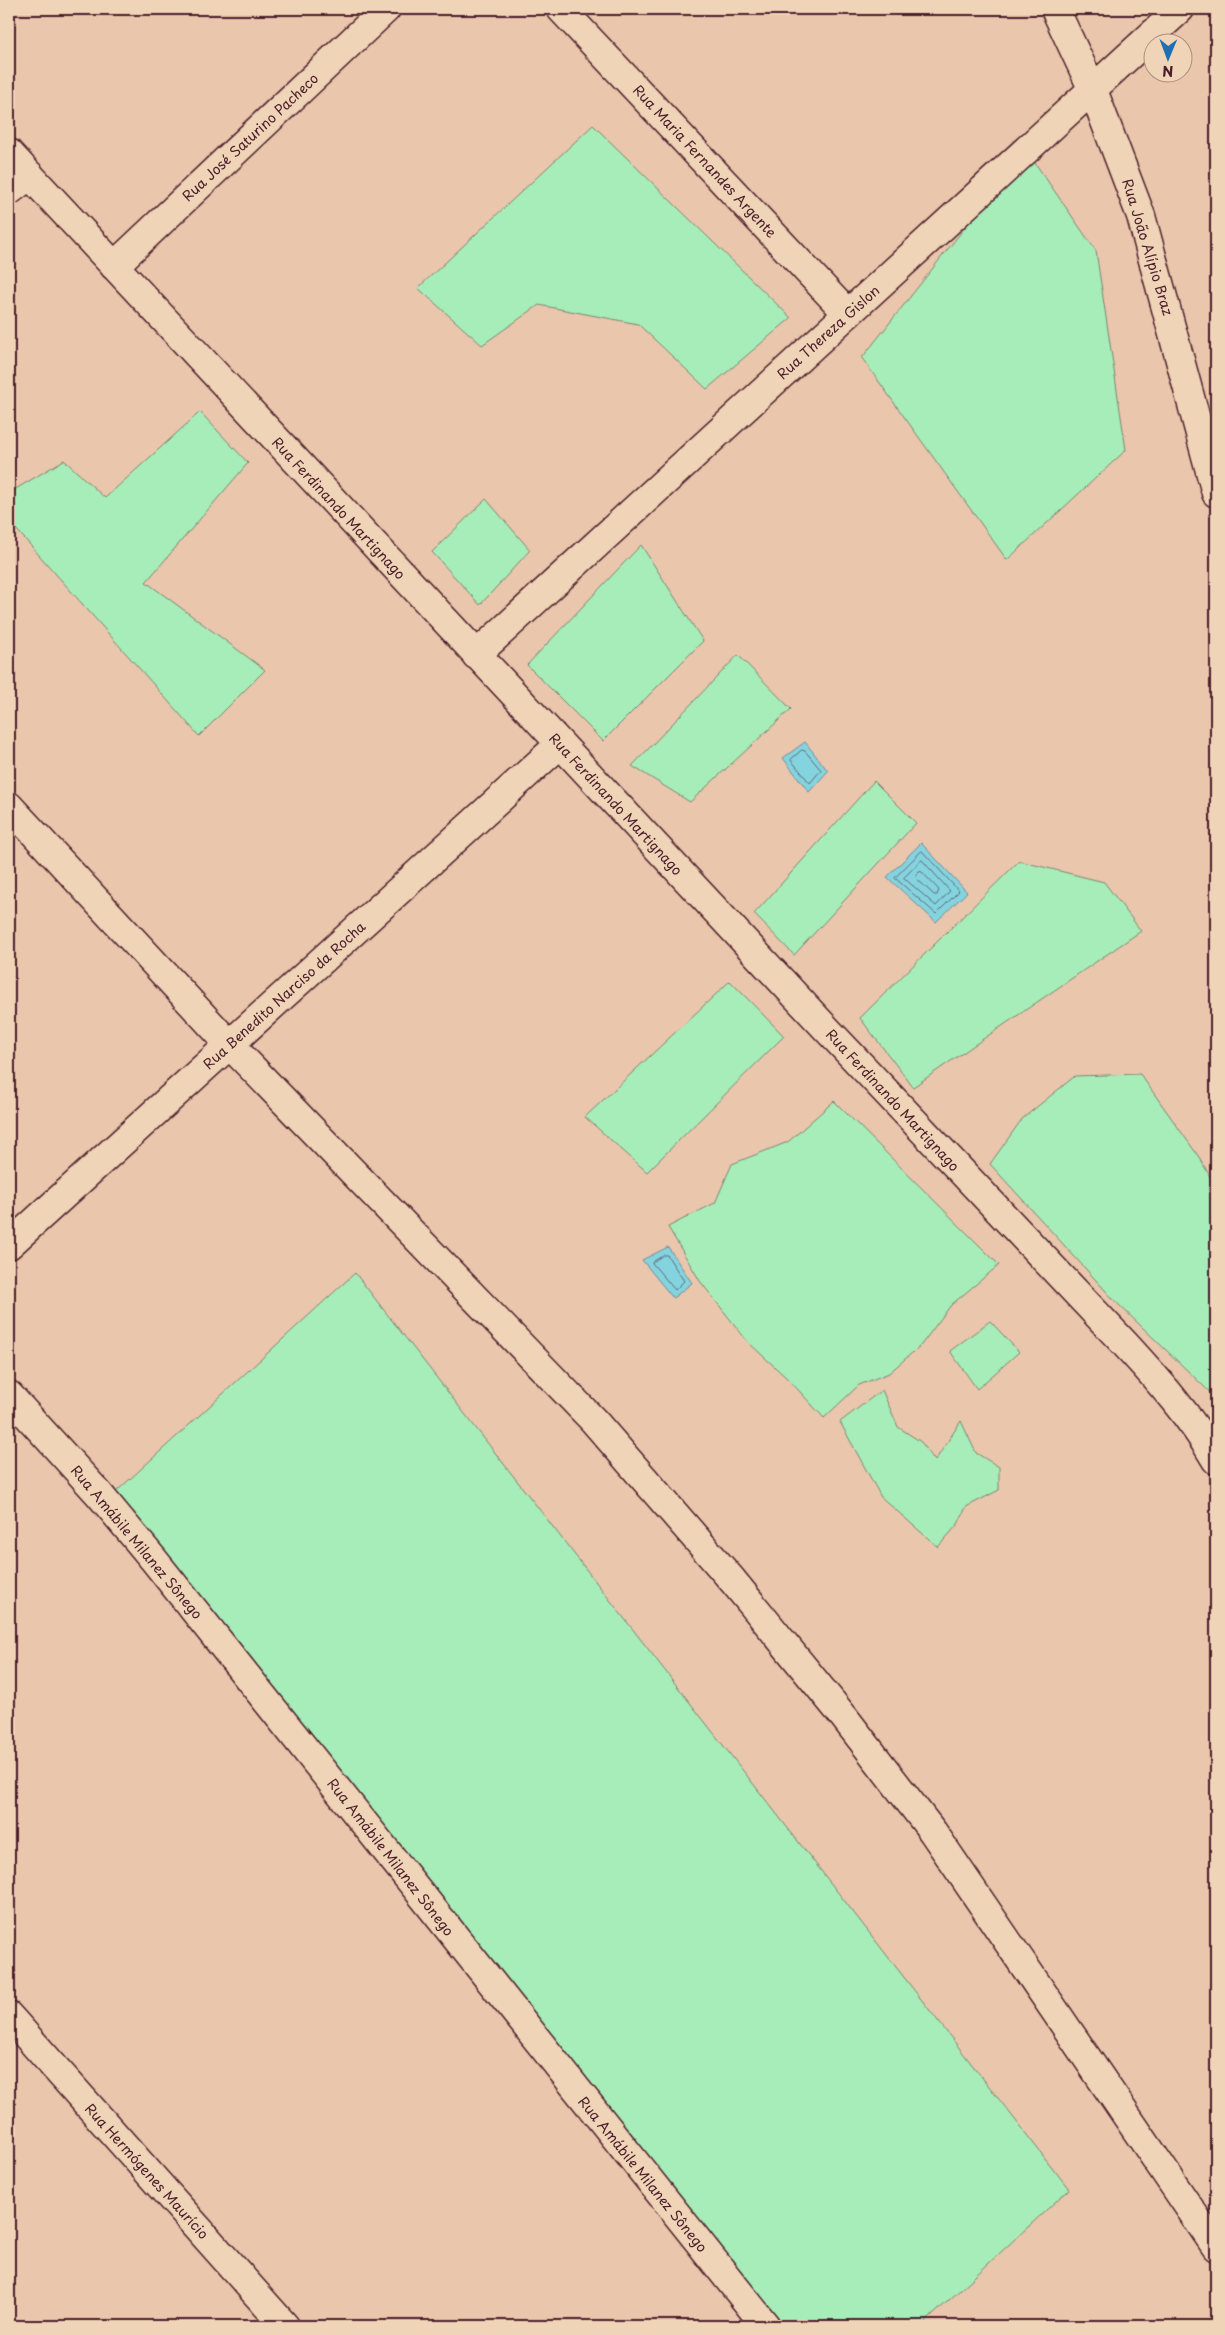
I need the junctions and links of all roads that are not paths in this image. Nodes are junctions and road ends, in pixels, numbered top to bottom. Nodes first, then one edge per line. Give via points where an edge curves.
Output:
1 (386, 9) edge
2 (561, 9) edge
3 (1055, 9) edge
4 (1180, 9) edge
5 (1092, 90) junction
6 (9, 153) edge
7 (19, 183) edge
8 (114, 266) junction
9 (848, 314) junction
10 (1216, 493) edge
11 (476, 655) junction
12 (560, 744) junction
13 (9, 806) edge
14 (230, 1045) junction
15 (9, 1245) edge
16 (9, 1395) edge
17 (1216, 1460) edge
18 (9, 2016) edge
19 (1216, 2247) edge
20 (285, 2326) edge
21 (766, 2326) edge

1 - 8 street, Rua José Saturino Pacheco
2 - 9 street, Rua Maria Fernandes Argente
3 - 5 street, Rua João Alípio Braz
4 - 5 street, Rua Thereza Gislon
5 - 9 street, Rua Thereza Gislon
5 - 10 street, Rua João Alípio Braz via 1141,216
6 - 7 street, Rua Ferdinando Martignago
7 - 8 street, Rua Ferdinando Martignago
8 - 11 street, Rua Ferdinando Martignago
9 - 11 street, Rua Thereza Gislon
11 - 12 street, Rua Ferdinando Martignago
12 - 14 street, Rua Benedito Narciso da Rocha
12 - 17 street, Rua Ferdinando Martignago via 1125,1344 1173,1397
13 - 14 street
14 - 15 street, Rua Benedito Narciso da Rocha
14 - 19 street via 594,1420 733,1581 933,1832
16 - 21 street, Rua Amábile Milanez Sônego via 154,1560
18 - 20 street, Rua Hermógenes Maurício

